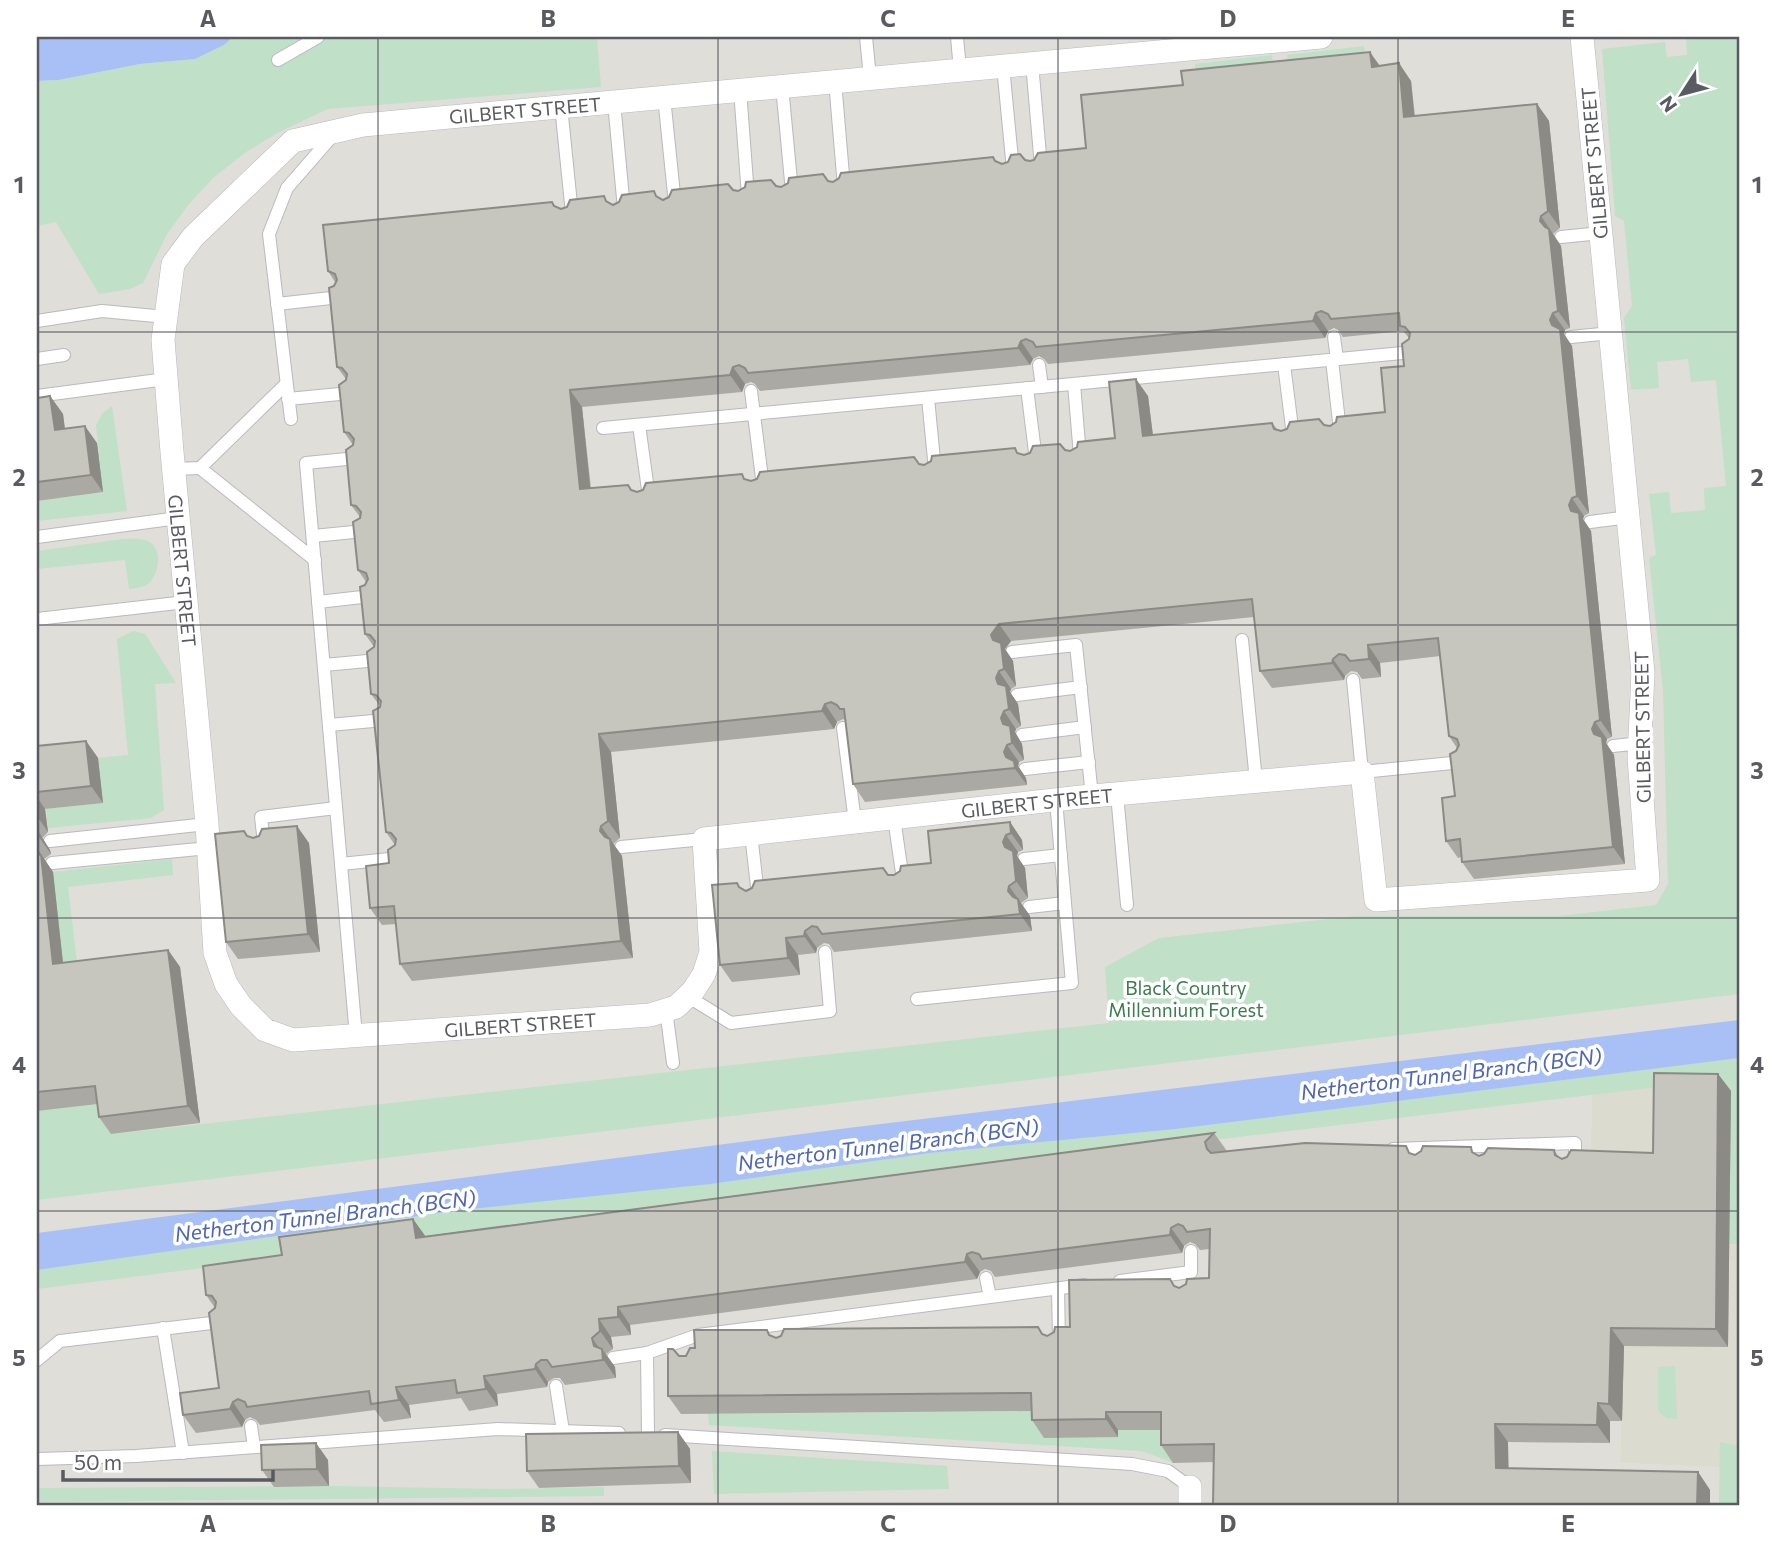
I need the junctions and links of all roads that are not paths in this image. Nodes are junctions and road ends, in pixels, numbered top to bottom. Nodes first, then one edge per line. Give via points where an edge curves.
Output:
1 (318, 37) edge
2 (866, 37) edge
3 (957, 37) edge
4 (1321, 37) edge
5 (1582, 37) edge
6 (278, 60) dead end
7 (1032, 63) junction
8 (1003, 66) junction
9 (960, 70) junction
10 (870, 78) junction
11 (835, 81) junction
12 (782, 86) junction
13 (740, 90) junction
14 (664, 97) junction
15 (614, 102) junction
16 (561, 106) junction
17 (338, 131) junction
18 (1041, 170) edge
19 (1014, 173) edge
20 (844, 191) edge
21 (792, 196) edge
22 (749, 200) edge
23 (675, 208) edge
24 (625, 213) edge
25 (573, 218) edge
26 (1601, 233) junction
27 (1561, 237) dead end
28 (340, 297) edge
29 (277, 304) junction
30 (166, 317) junction
31 (37, 321) edge
32 (1611, 333) junction
33 (1334, 337) edge
34 (1571, 337) dead end
35 (1413, 352) edge
36 (64, 355) dead end
37 (37, 359) edge
38 (1335, 359) junction
39 (1284, 364) junction
40 (1039, 365) edge
41 (166, 379) junction
42 (286, 384) junction
43 (1074, 384) junction
44 (1042, 387) junction
45 (1027, 388) junction
46 (751, 391) edge
47 (350, 393) edge
48 (37, 396) edge
49 (928, 398) junction
50 (288, 400) junction
51 (754, 414) junction
52 (290, 419) dead end
53 (639, 425) junction
54 (603, 428) dead end
55 (1340, 435) edge
56 (1293, 440) edge
57 (357, 458) edge
58 (1081, 460) edge
59 (1036, 464) edge
60 (200, 468) junction
61 (173, 469) junction
62 (935, 474) edge
63 (764, 490) edge
64 (649, 501) edge
65 (178, 517) junction
66 (1629, 517) junction
67 (1590, 522) dead end
68 (364, 531) edge
69 (313, 536) junction
70 (37, 537) edge
71 (314, 560) junction
72 (371, 596) edge
73 (186, 602) junction
74 (318, 602) junction
75 (37, 619) edge
76 (1242, 640) dead end
77 (1012, 652) dead end
78 (378, 660) edge
79 (324, 665) junction
80 (1353, 680) edge
81 (1080, 687) junction
82 (1017, 695) dead end
83 (384, 720) edge
84 (329, 725) junction
85 (1085, 727) junction
86 (842, 728) edge
87 (1021, 735) dead end
88 (1640, 743) junction
89 (1613, 746) dead end
90 (1089, 762) junction
91 (1462, 762) edge
92 (1025, 769) dead end
93 (1362, 772) junction
94 (1256, 782) junction
95 (1117, 794) junction
96 (1092, 796) junction
97 (1056, 800) junction
98 (336, 808) junction
99 (894, 818) junction
100 (855, 822) junction
101 (207, 824) junction
102 (751, 834) junction
103 (704, 839) junction
104 (50, 841) dead end
105 (265, 847) edge
106 (621, 847) dead end
107 (209, 848) junction
108 (1060, 856) junction
109 (399, 858) edge
110 (1024, 859) dead end
111 (52, 863) dead end
112 (341, 864) junction
113 (904, 884) edge
114 (758, 899) edge
115 (1065, 903) junction
116 (1127, 905) dead end
117 (1029, 907) dead end
118 (825, 953) edge
119 (687, 996) junction
120 (917, 999) dead end
121 (666, 1010) junction
122 (356, 1036) junction
123 (673, 1063) dead end
124 (1428, 1148) junction
125 (1391, 1163) edge
126 (1427, 1164) edge
127 (1575, 1168) edge
128 (1191, 1251) edge
129 (986, 1278) edge
130 (1058, 1289) junction
131 (990, 1297) junction
132 (220, 1322) edge
133 (163, 1328) junction
134 (1059, 1345) edge
135 (647, 1353) junction
136 (614, 1358) dead end
137 (37, 1360) edge
138 (556, 1386) edge
139 (251, 1426) edge
140 (563, 1431) junction
141 (648, 1434) junction
142 (254, 1447) junction
143 (183, 1452) junction
144 (37, 1459) edge
145 (1190, 1497) edge

1 - 6 lane
2 - 10 lane
3 - 9 lane
4 - 7 street, GILBERT STREET
5 - 26 street, GILBERT STREET
7 - 8 street, GILBERT STREET
7 - 18 lane
8 - 9 street, GILBERT STREET
8 - 19 lane
9 - 10 street, GILBERT STREET
10 - 11 street, GILBERT STREET
11 - 12 street, GILBERT STREET
11 - 20 lane
12 - 13 street, GILBERT STREET
12 - 21 lane
13 - 14 street, GILBERT STREET
13 - 22 lane
14 - 15 street, GILBERT STREET
14 - 23 lane
15 - 16 street, GILBERT STREET
15 - 24 lane
16 - 17 street, GILBERT STREET
16 - 25 lane
17 - 29 lane via 287,188 269,234
17 - 30 street, GILBERT STREET via 293,141 194,237 173,264
26 - 27 lane
26 - 32 street, GILBERT STREET
28 - 29 lane
29 - 42 lane
30 - 31 lane via 102,311
30 - 41 street, GILBERT STREET
32 - 34 lane
32 - 66 street, GILBERT STREET
33 - 38 lane
35 - 38 lane
36 - 37 lane
38 - 39 lane
38 - 55 lane
39 - 43 lane
39 - 56 lane
40 - 44 lane
41 - 48 lane
41 - 61 street, GILBERT STREET
42 - 50 lane
42 - 60 lane
43 - 44 lane
43 - 58 lane
44 - 45 lane
45 - 49 lane
45 - 59 lane
46 - 51 lane
47 - 50 lane
49 - 51 lane
49 - 62 lane
50 - 52 lane
51 - 53 lane
51 - 63 lane
53 - 54 lane
53 - 64 lane
57 - 69 lane via 306,463
60 - 61 lane
60 - 71 lane
61 - 65 street, GILBERT STREET
65 - 70 lane
65 - 73 street, GILBERT STREET
66 - 67 lane
66 - 88 street, GILBERT STREET via 1643,673
68 - 69 lane
69 - 71 lane
71 - 74 lane
72 - 74 lane
73 - 75 lane
73 - 101 street, GILBERT STREET
74 - 79 lane
76 - 94 lane
77 - 81 lane via 1076,645
78 - 79 lane
79 - 84 lane
80 - 93 lane
81 - 82 lane
81 - 85 lane
83 - 84 lane
84 - 98 lane
85 - 87 lane
85 - 90 lane
86 - 100 lane
88 - 89 lane
88 - 93 street, GILBERT STREET via 1648,880 1376,901
90 - 92 lane
90 - 96 lane
91 - 93 lane
93 - 94 street, GILBERT STREET
94 - 95 street, GILBERT STREET
95 - 96 street, GILBERT STREET
95 - 116 lane
96 - 97 street, GILBERT STREET
97 - 99 street, GILBERT STREET
97 - 108 lane
98 - 105 lane via 261,817
98 - 112 lane
99 - 100 street, GILBERT STREET
99 - 113 lane
100 - 102 street, GILBERT STREET
101 - 104 lane
101 - 107 street, GILBERT STREET
102 - 103 street, GILBERT STREET
102 - 114 lane
103 - 106 lane
103 - 119 street, GILBERT STREET via 711,952 704,974
107 - 111 lane
107 - 122 street, GILBERT STREET via 215,954 226,984 241,1006 265,1030 293,1040
108 - 110 lane
108 - 115 lane
109 - 112 lane
112 - 122 lane
115 - 117 lane
115 - 120 lane via 1072,983
118 - 119 lane via 830,1011 732,1023
119 - 121 street, GILBERT STREET
121 - 122 street, GILBERT STREET via 650,1015
121 - 123 lane
124 - 125 lane via 1385,1149
124 - 126 lane
124 - 127 lane via 1492,1151 1575,1143
128 - 130 lane via 1191,1278
129 - 131 lane
130 - 131 lane
130 - 134 lane
131 - 135 lane via 692,1342
132 - 133 lane
133 - 137 lane via 60,1341
133 - 143 lane
135 - 136 lane
135 - 141 lane
138 - 140 lane
139 - 142 lane
140 - 141 lane
140 - 142 lane via 498,1429
141 - 145 lane via 1132,1464 1168,1471
142 - 143 lane
143 - 144 lane

